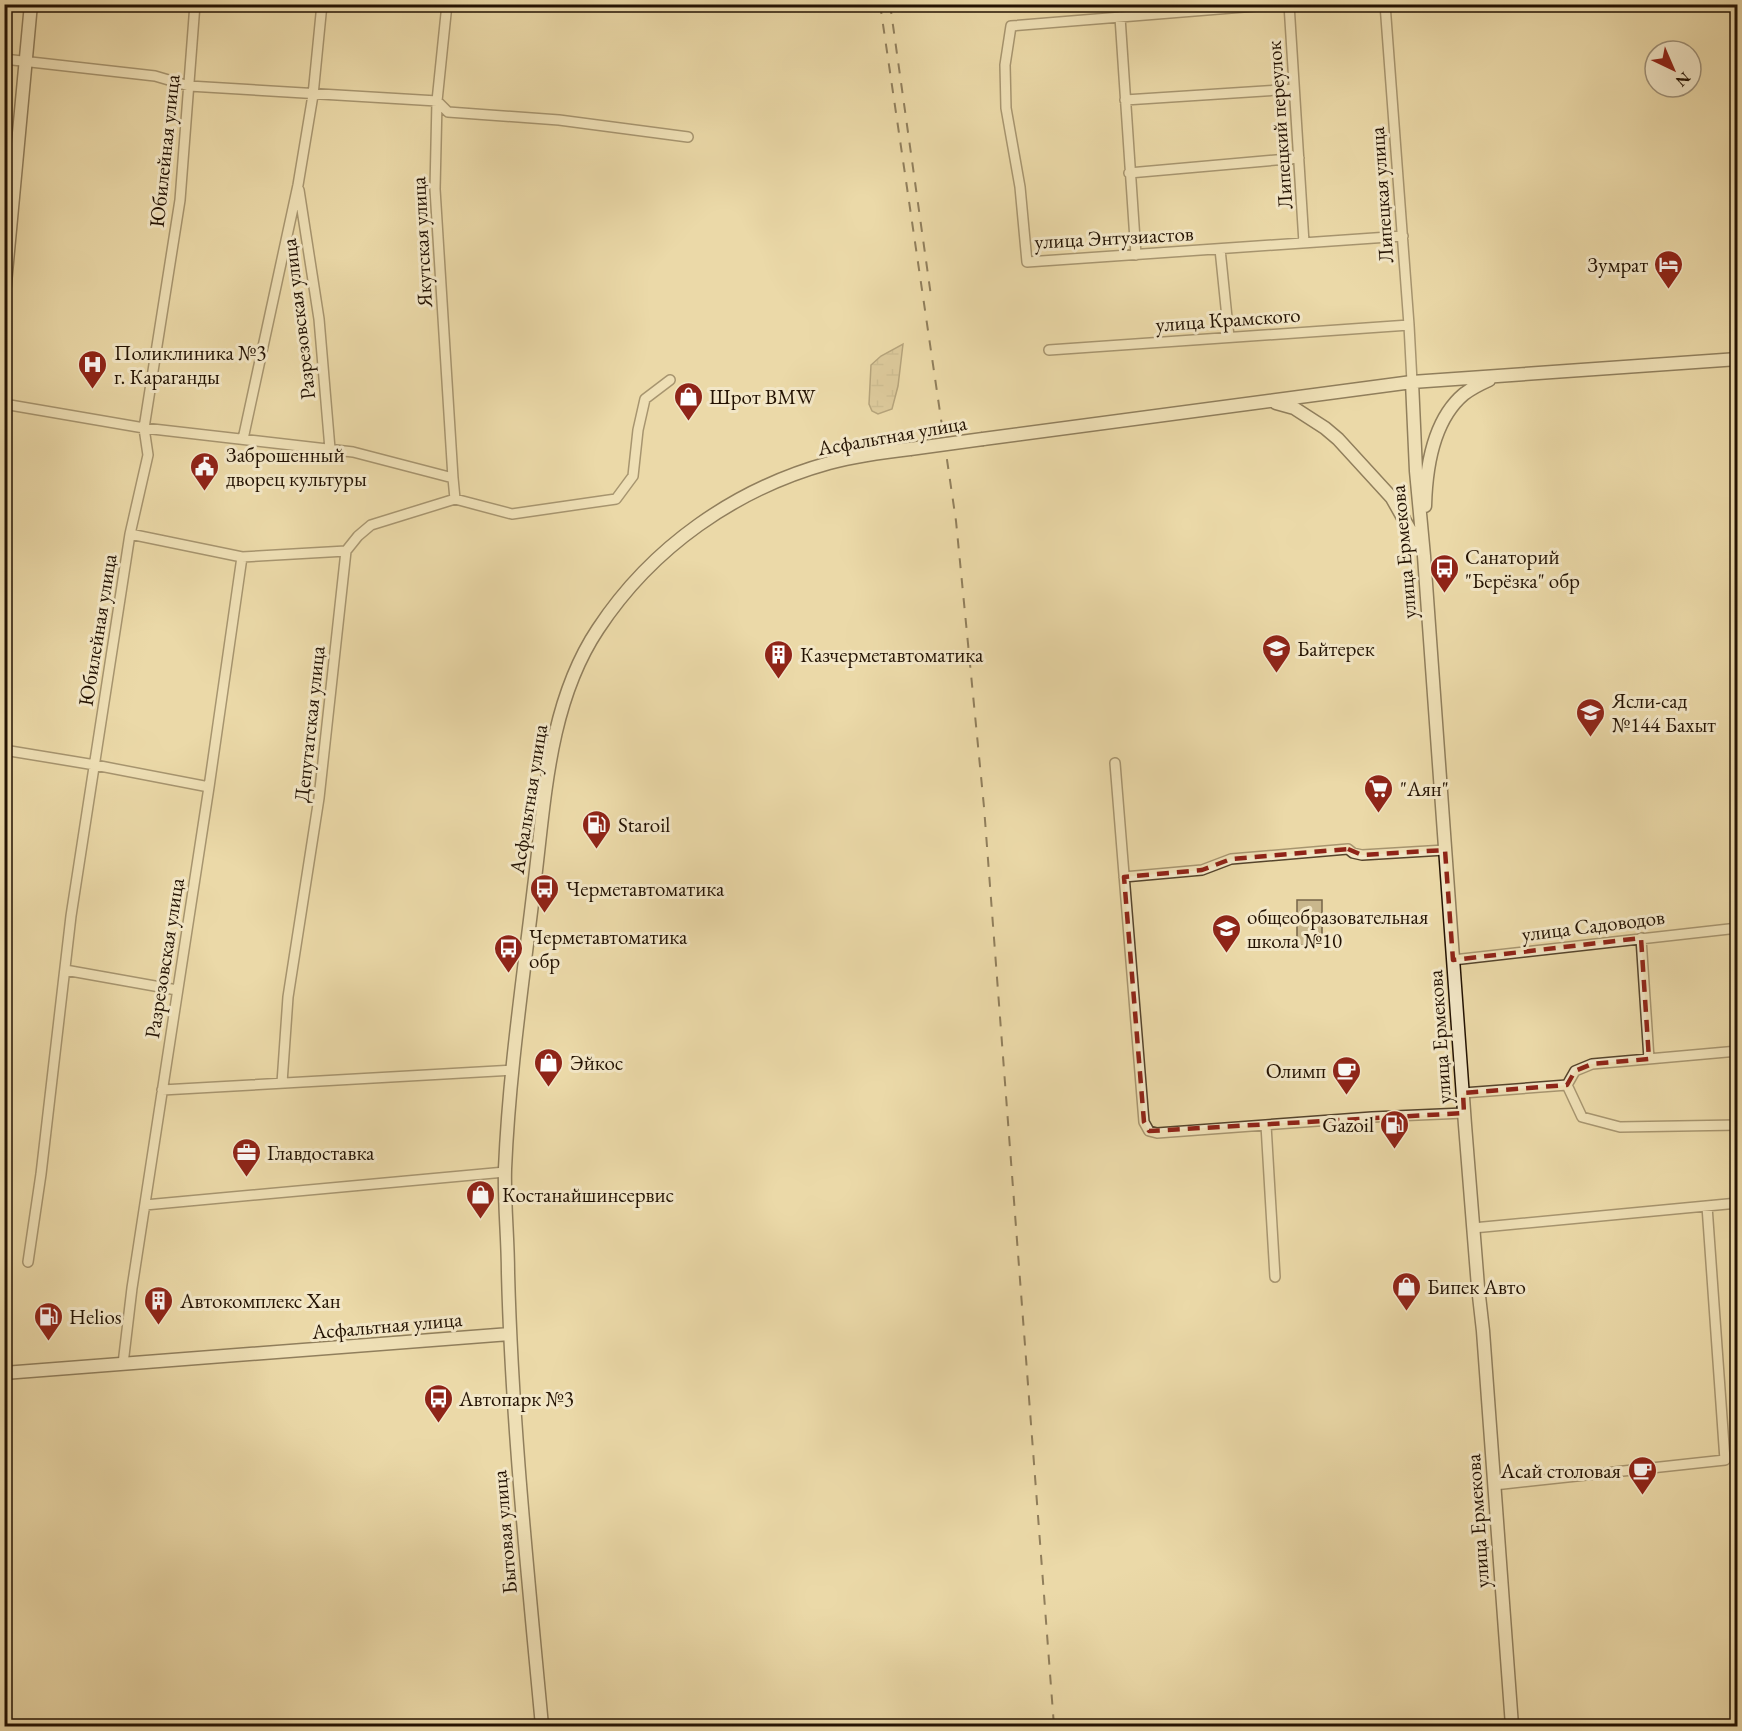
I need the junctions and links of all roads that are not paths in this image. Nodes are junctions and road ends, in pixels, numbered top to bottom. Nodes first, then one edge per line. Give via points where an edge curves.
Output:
1 (31, 4) edge
2 (195, 4) edge
3 (322, 4) edge
4 (447, 4) edge
5 (1280, 4) edge
6 (1289, 4) edge
7 (1384, 4) edge
8 (1199, 8) edge
9 (1120, 17) junction
10 (4, 59) edge
11 (25, 61) junction
12 (189, 86) junction
13 (1294, 89) junction
14 (313, 95) junction
15 (1125, 100) junction
16 (437, 101) junction
17 (688, 136) dead end
18 (1299, 158) junction
19 (1129, 173) junction
20 (298, 185) junction
21 (1403, 236) junction
22 (1304, 243) junction
23 (7, 247) edge
24 (1220, 249) junction
25 (1136, 255) junction
26 (4, 294) edge
27 (1409, 325) junction
28 (1229, 337) junction
29 (1049, 350) dead end
30 (1737, 359) edge
31 (1495, 376) junction
32 (670, 380) dead end
33 (1412, 382) junction
34 (1269, 402) junction
35 (4, 404) edge
36 (144, 428) junction
37 (243, 439) junction
38 (330, 449) junction
39 (453, 478) junction
40 (455, 499) junction
41 (130, 534) junction
42 (346, 551) junction
43 (1424, 556) junction
44 (242, 557) junction
45 (4, 750) edge
46 (1115, 763) dead end
47 (95, 765) junction
48 (209, 787) junction
49 (1445, 850) junction
50 (1124, 877) junction
51 (1737, 928) edge
52 (1641, 938) junction
53 (1453, 960) junction
54 (64, 970) junction
55 (177, 990) junction
56 (1737, 1051) edge
57 (1648, 1059) junction
58 (513, 1070) junction
59 (282, 1083) junction
60 (1567, 1085) junction
61 (162, 1090) junction
62 (1463, 1093) junction
63 (1464, 1113) junction
64 (1266, 1125) junction
65 (1737, 1125) edge
66 (505, 1172) junction
67 (1737, 1203) edge
68 (145, 1205) junction
69 (1707, 1206) junction
70 (1473, 1228) junction
71 (28, 1262) dead end
72 (1275, 1277) dead end
73 (510, 1334) junction
74 (123, 1364) junction
75 (4, 1373) edge
76 (1494, 1485) junction
77 (542, 1726) edge
78 (1512, 1726) edge

1 - 11 main road
2 - 12 street, Юбилейная улица
3 - 14 street, Разрезовская улица
4 - 16 street, Якутская улица
5 - 8 street
6 - 13 street, Липецкий переулок
7 - 21 street, Липецкая улица
8 - 9 street
9 - 15 street
9 - 25 street, улица Энтузиастов via 1011,26 1005,65 1006,108 1020,187 1027,262
10 - 11 street
11 - 12 street via 155,76
11 - 23 main road
12 - 14 street
12 - 36 street, Юбилейная улица via 180,200
13 - 15 street
13 - 18 street, Липецкий переулок
14 - 16 street
14 - 20 street, Разрезовская улица
15 - 19 street
16 - 17 street via 448,111
16 - 39 street, Якутская улица via 435,189
18 - 19 street
18 - 22 street, Липецкий переулок
19 - 25 street
20 - 37 street, Разрезовская улица
20 - 38 street, Разрезовская улица via 319,319
21 - 22 street, улица Энтузиастов
21 - 27 street, Липецкая улица
22 - 24 street, улица Энтузиастов
23 - 26 main road
24 - 25 street, улица Энтузиастов
24 - 28 street
27 - 28 street, улица Крамского
27 - 33 street, Липецкая улица
28 - 29 street, улица Крамского
30 - 31 main road
31 - 33 main road
31 - 43 main road via 1466,393 1445,417 1431,454
32 - 40 street via 645,399 633,476 616,498 512,514
33 - 34 main road, Асфальтная улица
33 - 43 main road, улица Ермекова
34 - 43 main road via 1294,408 1338,439 1392,498
34 - 58 main road, Асфальтная улица, bridge via 983,438 831,462 767,484 696,525 637,578 597,630 564,700 549,765
35 - 36 street
36 - 37 street
36 - 41 street, Юбилейная улица via 148,454
37 - 38 street
38 - 39 street
39 - 40 street, Якутская улица
40 - 42 street via 371,525
41 - 44 street
41 - 47 street, Юбилейная улица
42 - 44 street
42 - 59 street, Депутатская улица via 319,798 288,997
43 - 49 main road, улица Ермекова
44 - 48 street, Разрезовская улица
45 - 47 street
46 - 50 street
47 - 48 street
47 - 54 street, Юбилейная улица
48 - 55 street, Разрезовская улица
49 - 50 street via 1362,855 1348,849 1231,859 1202,870
49 - 53 main road, улица Ермекова
50 - 64 street via 1146,1127 1157,1133
51 - 52 street, улица Садоводов
52 - 53 street, улица Садоводов
52 - 57 street
53 - 62 main road, улица Ермекова
54 - 55 street
54 - 71 street, Юбилейная улица
55 - 61 street, Разрезовская улица
56 - 57 street
57 - 60 street via 1592,1064 1575,1071
58 - 59 street
58 - 66 main road, Асфальтная улица
59 - 61 street
60 - 62 street
60 - 65 street via 1582,1117 1620,1127
61 - 68 street, Разрезовская улица
62 - 63 main road, улица Ермекова
63 - 64 street
63 - 70 main road, улица Ермекова
64 - 72 street
66 - 68 street
66 - 73 main road, Асфальтная улица
67 - 69 street
68 - 74 street, Разрезовская улица
69 - 70 street
69 - 76 street via 1725,1460
70 - 76 main road, улица Ермекова
73 - 74 main road, Асфальтная улица
73 - 77 main road, Бытовая улица via 519,1488
74 - 75 main road, Асфальтная улица
76 - 78 main road, улица Ермекова

